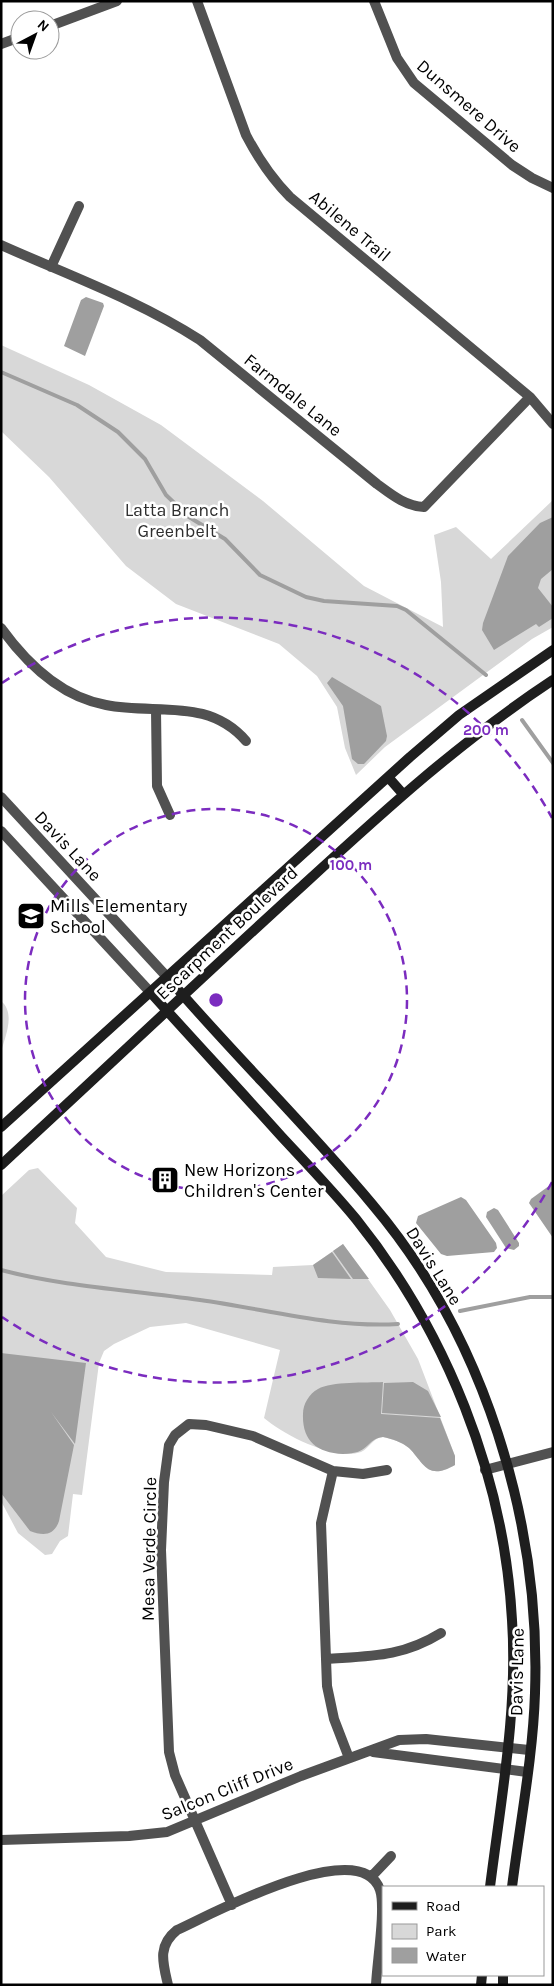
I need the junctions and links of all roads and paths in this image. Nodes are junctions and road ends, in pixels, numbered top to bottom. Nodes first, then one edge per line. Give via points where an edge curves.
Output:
1 (117, 1) edge
2 (197, 1) edge
3 (374, 1) edge
4 (60, 22) edge
5 (553, 188) edge
6 (79, 206) dead end
7 (1, 245) edge
8 (51, 267) junction
9 (530, 397) junction
10 (553, 424) edge
11 (1, 628) edge
12 (553, 650) edge
13 (553, 680) edge
14 (156, 710) junction
15 (246, 741) dead end
16 (388, 777) junction
17 (403, 794) junction
18 (1, 797) edge
19 (170, 815) dead end
20 (1, 832) edge
21 (168, 978) junction
22 (151, 993) junction
23 (183, 995) junction
24 (167, 1011) junction
25 (1, 1128) edge
26 (1, 1165) edge
27 (553, 1452) edge
28 (506, 1464) junction
29 (388, 1470) dead end
30 (485, 1470) junction
31 (332, 1471) junction
32 (441, 1633) dead end
33 (327, 1659) junction
34 (508, 1748) junction
35 (529, 1750) junction
36 (372, 1752) junction
37 (349, 1758) junction
38 (506, 1769) junction
39 (527, 1772) junction
40 (195, 1822) junction
41 (1, 1840) edge
42 (391, 1856) dead end
43 (371, 1877) junction
44 (490, 1886) edge
45 (512, 1886) edge
46 (232, 1905) junction
47 (168, 1985) edge
48 (376, 1985) edge

1 - 4 street
2 - 9 street, Abilene Trail via 246,134 275,182
3 - 5 street, Dunsmere Drive via 396,58 414,83 516,168
6 - 8 street
7 - 8 street, Farmdale Lane
8 - 9 street, Farmdale Lane via 136,304 200,340 377,484 414,506 424,507
9 - 10 street, Abilene Trail
11 - 14 street via 36,669 70,692 104,705
12 - 16 main road, Escarpment Boulevard via 459,715
13 - 17 main road, Escarpment Boulevard via 500,715
14 - 15 street via 181,710 216,717 228,723
14 - 19 street via 156,780
16 - 17 main road
16 - 21 main road, Escarpment Boulevard
17 - 23 main road, Escarpment Boulevard
18 - 21 street, Davis Lane
20 - 22 street, Davis Lane
21 - 22 main road, Escarpment Boulevard
21 - 23 main road, Davis Lane
22 - 24 main road, Davis Lane
22 - 25 main road, Escarpment Boulevard
23 - 24 main road, Escarpment Boulevard
23 - 28 main road, Davis Lane via 367,1198 399,1240 430,1286 471,1364 491,1413
24 - 26 main road, Escarpment Boulevard
24 - 30 main road, Davis Lane via 349,1212 382,1255 418,1309 438,1348 458,1390
27 - 28 street
28 - 30 street
28 - 35 main road, Davis Lane via 523,1532 536,1647
29 - 31 street, Mesa Verde Circle via 363,1474
30 - 34 main road, Davis Lane via 504,1550 512,1620
31 - 33 street via 321,1523
31 - 40 street, Mesa Verde Circle via 253,1436 206,1425 184,1426 171,1440 164,1482 161,1550 168,1739 175,1775
32 - 33 street via 413,1648 392,1654
33 - 37 street via 328,1694
34 - 35 street, Salcon Cliff Drive
34 - 36 street, Salcon Cliff Drive via 411,1739 399,1740
34 - 38 main road, Davis Lane
35 - 39 main road, Davis Lane
36 - 37 street, Salcon Cliff Drive
36 - 38 street, Salcon Cliff Drive
37 - 40 street, Salcon Cliff Drive
38 - 39 street, Salcon Cliff Drive
38 - 44 main road, Davis Lane
39 - 45 main road, Davis Lane
40 - 41 street, Salcon Cliff Drive via 150,1835
40 - 46 street, Mesa Verde Circle
42 - 43 street
43 - 46 street via 350,1869 315,1873
43 - 48 street via 380,1889 382,1906
46 - 47 street via 169,1936 162,1955

